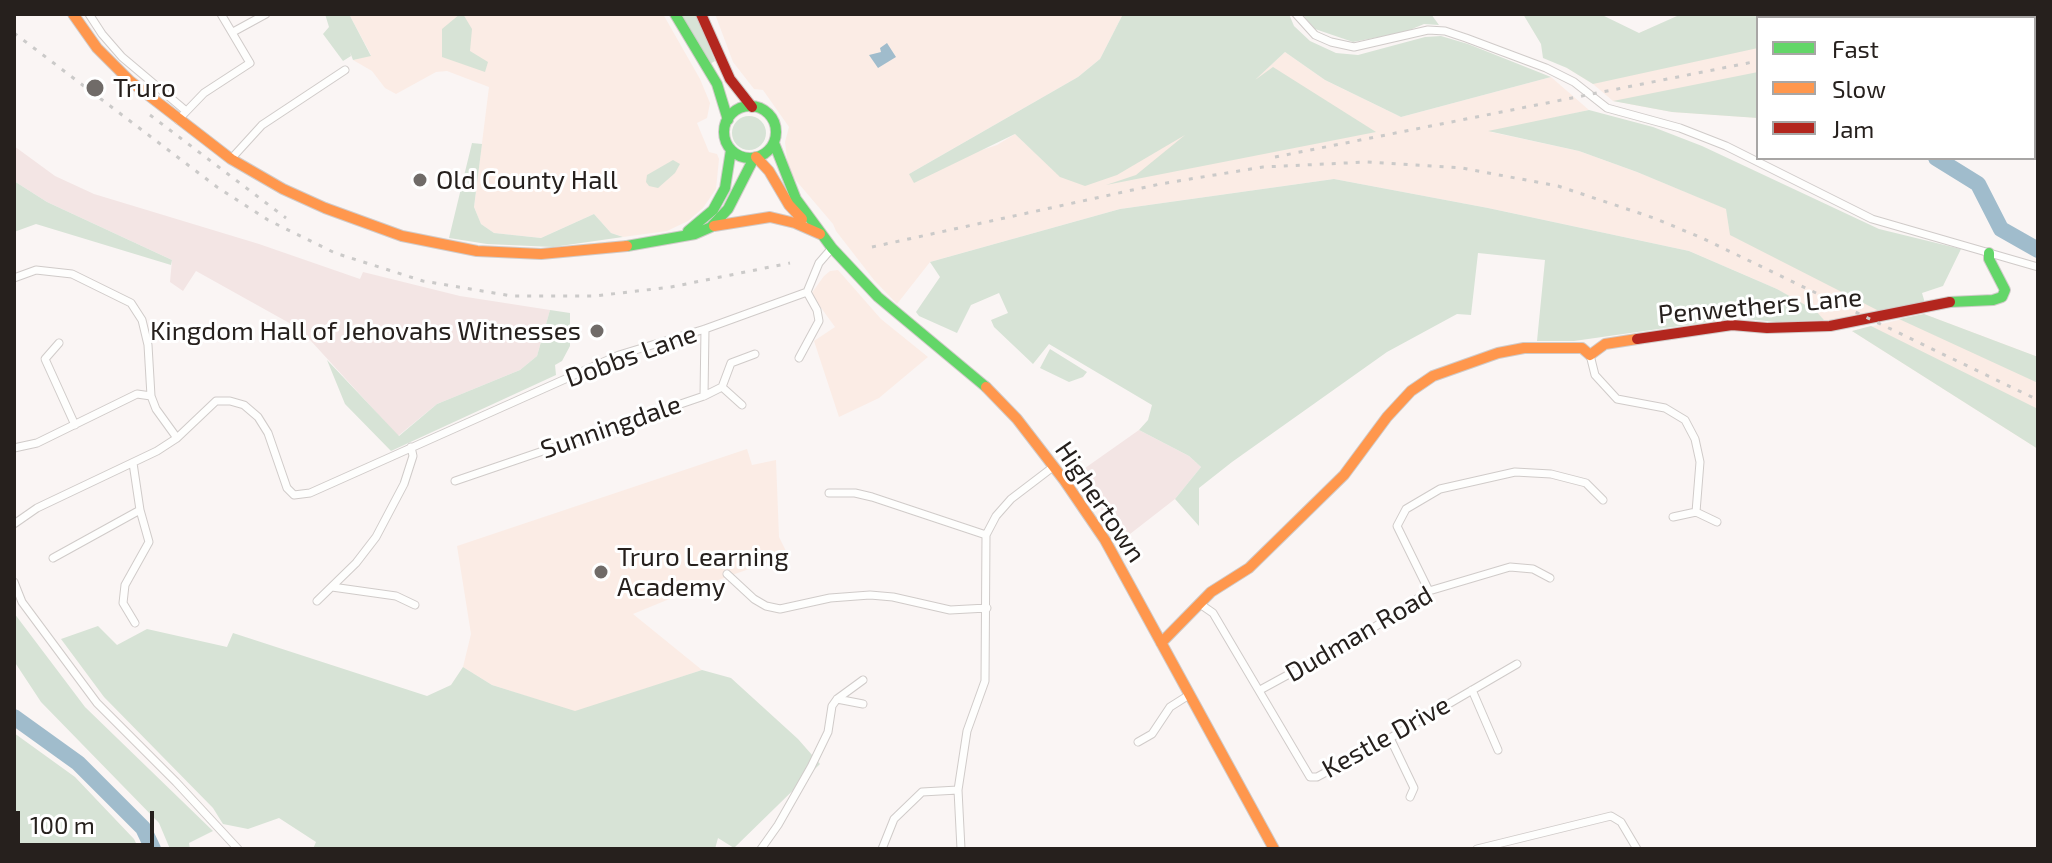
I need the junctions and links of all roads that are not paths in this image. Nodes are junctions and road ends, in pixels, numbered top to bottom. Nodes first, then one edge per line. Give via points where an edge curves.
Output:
1 (73, 14) edge
2 (89, 14) edge
3 (221, 14) edge
4 (266, 14) edge
5 (675, 14) edge
6 (701, 14) edge
7 (1296, 14) edge
8 (233, 32) junction
9 (345, 70) dead end
10 (752, 107) junction
11 (182, 115) junction
12 (728, 120) junction
13 (774, 143) junction
14 (731, 150) junction
15 (755, 158) junction
16 (231, 159) junction
17 (711, 227) junction
18 (820, 234) junction
19 (680, 237) junction
20 (832, 248) junction
21 (1989, 253) junction
22 (2038, 267) edge
23 (14, 278) edge
24 (807, 292) junction
25 (705, 329) junction
26 (59, 343) dead end
27 (755, 354) dead end
28 (1590, 355) junction
29 (799, 358) dead end
30 (722, 387) junction
31 (151, 396) junction
32 (704, 396) junction
33 (742, 405) dead end
34 (75, 425) junction
35 (177, 438) junction
36 (411, 447) junction
37 (14, 448) edge
38 (133, 463) junction
39 (1053, 467) junction
40 (455, 481) dead end
41 (829, 493) dead end
42 (1603, 500) dead end
43 (140, 510) junction
44 (1696, 512) junction
45 (1673, 517) dead end
46 (17, 522) edge
47 (1717, 522) dead end
48 (14, 534) edge
49 (986, 535) junction
50 (53, 558) dead end
51 (727, 574) dead end
52 (1550, 578) dead end
53 (14, 582) edge
54 (332, 587) junction
55 (1429, 591) junction
56 (317, 601) dead end
57 (1200, 604) junction
58 (415, 605) dead end
59 (987, 608) junction
60 (135, 623) dead end
61 (1161, 643) junction
62 (1517, 664) dead end
63 (863, 680) dead end
64 (1260, 690) junction
65 (1472, 690) junction
66 (1189, 695) junction
67 (837, 699) junction
68 (863, 704) dead end
69 (1390, 738) junction
70 (1138, 742) dead end
71 (1498, 750) dead end
72 (958, 790) junction
73 (1410, 797) dead end
74 (238, 849) edge
75 (761, 849) edge
76 (882, 849) edge
77 (961, 849) edge
78 (1274, 849) edge
79 (1477, 849) edge
80 (1637, 849) edge

1 - 11 main road via 130,81
2 - 11 street via 122,57
3 - 8 street
4 - 8 street
5 - 12 main road via 717,84
6 - 10 main road via 730,79
7 - 21 street via 1315,35 1354,47 1428,30 1466,38 1546,68 1607,108 1726,146 1872,219
8 - 11 street via 250,63 204,93
9 - 16 street via 262,125
10 - 12 main road
10 - 13 main road via 771,118
11 - 16 main road
12 - 14 main road via 724,133
13 - 15 main road
13 - 18 main road, Highertown via 792,192
14 - 15 main road
14 - 19 main road via 728,180 718,202
15 - 17 main road via 728,209
15 - 18 main road, Highertown via 789,205
16 - 19 main road via 325,208 440,245 541,254
17 - 18 main road via 770,217
17 - 19 main road
18 - 20 main road, Highertown
20 - 24 street
20 - 39 main road, Highertown via 878,297 979,379
21 - 22 street
21 - 28 main road, Penwethers Lane via 2005,290 1993,300 1959,300 1830,326 1700,328 1605,344
23 - 31 street via 36,270 72,274 131,303 148,345
24 - 25 street, Dobbs Lane
24 - 29 street via 819,321
25 - 32 street, Sunningdale
25 - 36 street, Dobbs Lane via 619,355
26 - 34 street via 45,359
27 - 30 street via 731,363
28 - 44 street via 1595,375 1617,399 1665,408 1685,420 1700,462
28 - 57 main road via 1582,348 1524,348 1433,376 1411,391 1344,475 1270,548
30 - 32 street
30 - 33 street
31 - 34 street via 137,394
31 - 35 street
32 - 40 street, Sunningdale
34 - 37 street
35 - 36 street, Dobbs Lane via 212,402 244,405 268,433 294,495
35 - 38 street
36 - 54 street via 404,484 376,537
38 - 43 street
38 - 46 street
39 - 49 street via 1011,499
39 - 61 main road, Highertown via 1105,540
41 - 49 street via 872,497
42 - 55 street via 1586,483 1527,472 1440,489 1406,509 1397,526
43 - 50 street
43 - 60 street via 149,542 125,585 123,603
44 - 45 street
44 - 47 street
46 - 48 street
49 - 59 street
51 - 59 street via 754,599 780,609 870,595 950,610
52 - 55 street, Dudman Road via 1533,569 1510,567
53 - 74 street via 22,602 97,703
54 - 56 street
54 - 58 street via 396,596
55 - 64 street, Dudman Road
57 - 61 main road
57 - 64 street, Kestle Drive via 1213,613
59 - 72 street via 985,681 967,731
61 - 66 main road, Highertown
62 - 65 street, Kestle Drive
63 - 67 street
64 - 69 street, Kestle Drive via 1310,777
65 - 69 street, Kestle Drive
65 - 71 street
66 - 70 street via 1170,707 1152,734
66 - 78 main road, Highertown
67 - 68 street
67 - 75 street via 811,767
69 - 73 street via 1414,788
72 - 76 street via 922,792 894,819
72 - 77 street
79 - 80 street via 1611,816 1621,822

